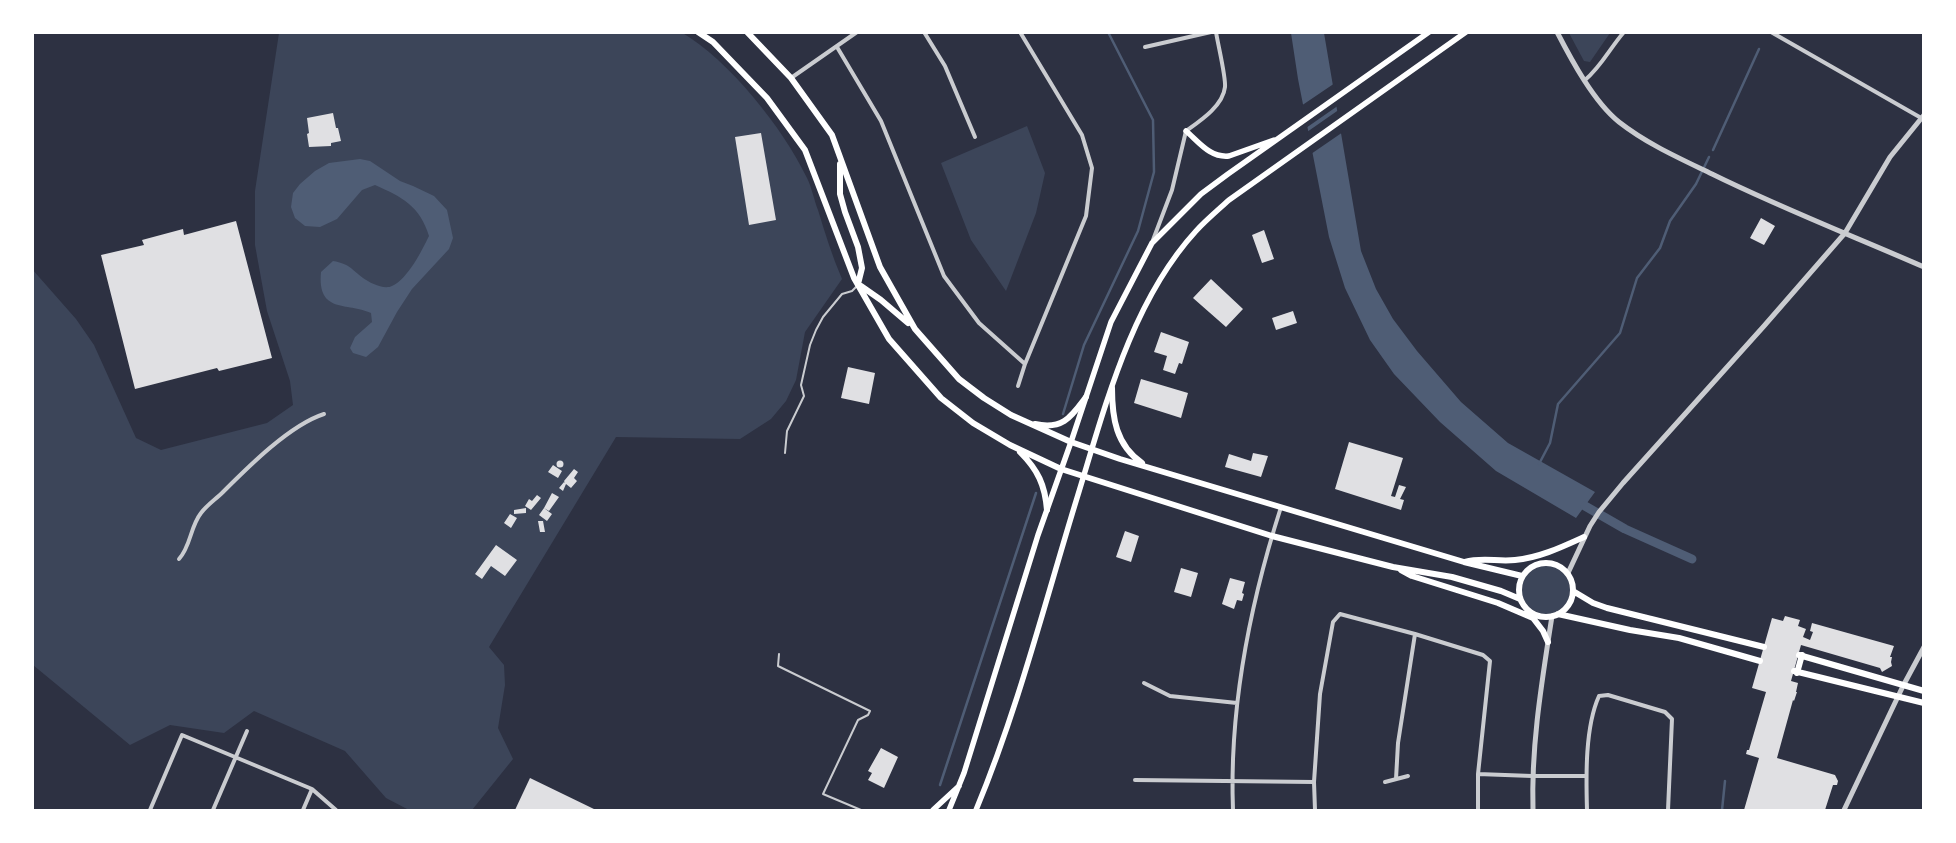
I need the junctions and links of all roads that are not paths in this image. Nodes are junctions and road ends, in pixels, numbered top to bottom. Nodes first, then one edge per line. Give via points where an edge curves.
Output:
1 (698, 32) edge
2 (746, 32) edge
3 (858, 32) edge
4 (924, 32) edge
5 (1020, 32) edge
6 (1211, 32) edge
7 (1216, 32) edge
8 (1430, 32) edge
9 (1466, 32) edge
10 (1557, 32) edge
11 (1624, 32) edge
12 (1771, 32) edge
13 (837, 47) junction
14 (1144, 47) dead end
15 (791, 78) junction
16 (1585, 80) junction
17 (1923, 117) edge
18 (1186, 131) junction
19 (975, 136) dead end
20 (1280, 138) junction
21 (839, 154) junction
22 (1845, 233) junction
23 (1152, 243) junction
24 (1924, 267) edge
25 (858, 284) junction
26 (914, 329) junction
27 (1025, 364) junction
28 (1018, 386) dead end
29 (1112, 388) junction
30 (1086, 397) junction
31 (324, 414) dead end
32 (1024, 422) junction
33 (1071, 442) junction
34 (1016, 448) junction
35 (1092, 449) junction
36 (785, 453) dead end
37 (1147, 467) junction
38 (1061, 469) junction
39 (1084, 475) junction
40 (1281, 507) junction
41 (1047, 510) junction
42 (1272, 536) junction
43 (1584, 537) junction
44 (179, 559) dead end
45 (1464, 562) junction
46 (1393, 567) junction
47 (1568, 573) junction
48 (1522, 576) junction
49 (1573, 591) junction
50 (1520, 599) junction
51 (1555, 615) junction
52 (1415, 634) junction
53 (1548, 642) junction
54 (1764, 647) dead end
55 (1924, 647) edge
56 (779, 654) dead end
57 (1760, 661) dead end
58 (1144, 683) dead end
59 (1903, 686) junction
60 (1924, 691) edge
61 (1898, 698) junction
62 (1237, 703) junction
63 (1924, 703) edge
64 (247, 731) dead end
65 (236, 757) junction
66 (1478, 774) junction
67 (1408, 776) dead end
68 (1532, 776) junction
69 (1586, 776) junction
70 (1396, 779) junction
71 (1135, 780) dead end
72 (1232, 781) junction
73 (1314, 782) junction
74 (1385, 782) dead end
75 (959, 786) junction
76 (312, 789) junction
77 (150, 810) edge
78 (213, 810) edge
79 (303, 810) edge
80 (336, 810) edge
81 (860, 810) edge
82 (933, 810) edge
83 (949, 810) edge
84 (976, 810) edge
85 (1233, 810) edge
86 (1315, 810) edge
87 (1478, 810) edge
88 (1533, 810) edge
89 (1587, 810) edge
90 (1668, 810) edge
91 (1844, 810) edge

1 - 25 main road via 713,42 768,98 805,150
2 - 15 main road
3 - 13 street
4 - 19 street via 945,66
5 - 27 street via 1082,135 1092,168 1086,216
6 - 14 street
7 - 18 street via 1225,88 1218,104
8 - 20 main road
9 - 29 main road via 1229,200 1196,231 1154,288 1136,322
10 - 16 street
11 - 16 street via 1596,71
12 - 17 street
13 - 15 street
13 - 27 street via 881,121 944,276 979,323
15 - 21 main road via 832,135
16 - 22 street via 1606,110 1645,140 1732,184
17 - 22 street via 1890,157
18 - 20 main road via 1211,153 1222,157
18 - 23 street via 1172,190
20 - 23 main road via 1201,194
21 - 25 main road via 840,194 862,268
21 - 26 main road via 880,267
22 - 24 street
22 - 43 street via 1618,488
23 - 30 main road via 1112,322
25 - 26 main road
25 - 34 main road via 889,338 941,398 973,423
25 - 36 lane via 852,291 842,294 816,330 801,385 804,396 787,431
26 - 32 main road via 959,379
27 - 28 street
29 - 35 main road
29 - 37 main road via 1114,421 1120,440 1133,457
30 - 32 main road via 1061,424 1042,426
30 - 33 main road
31 - 44 street via 311,418 257,459 200,514
32 - 33 main road
33 - 35 main road
33 - 38 main road
34 - 38 main road
34 - 41 main road via 1039,476
35 - 37 main road
35 - 39 main road
37 - 40 main road
38 - 39 main road
38 - 41 main road
39 - 42 main road
39 - 84 main road via 1006,731
40 - 42 street
40 - 45 main road
41 - 75 main road
42 - 46 main road
42 - 62 street via 1245,647
43 - 45 main road via 1536,556
43 - 47 street
45 - 48 main road
46 - 50 main road via 1452,577
46 - 53 main road via 1533,618
47 - 48 main road via 1555,564 1544,562 1534,565
47 - 49 main road
48 - 50 main road
49 - 51 main road via 1569,604
49 - 54 main road via 1607,608
50 - 51 main road via 1533,614 1542,617
51 - 53 street
51 - 57 main road via 1680,638
52 - 66 street via 1483,655 1490,662
52 - 70 street via 1398,743
52 - 73 street via 1340,614 1333,622 1320,694
53 - 68 street via 1539,696
55 - 59 street
56 - 81 lane via 778,666 870,711 858,720 823,794
58 - 62 street via 1170,696
59 - 60 main road
59 - 61 street
59 - 61 main road via 1800,655 1796,672
61 - 63 main road
61 - 91 street
62 - 72 street
64 - 65 street
65 - 76 street
65 - 77 street via 182,735
65 - 78 street
66 - 68 street
66 - 87 street
67 - 70 street
68 - 69 street
68 - 88 street
69 - 89 street
69 - 90 street via 1593,710 1599,696 1608,694 1665,712 1672,719
70 - 74 street
71 - 72 street
72 - 73 street
72 - 85 street
73 - 86 street
75 - 82 main road
75 - 83 main road
76 - 79 street
76 - 80 street

